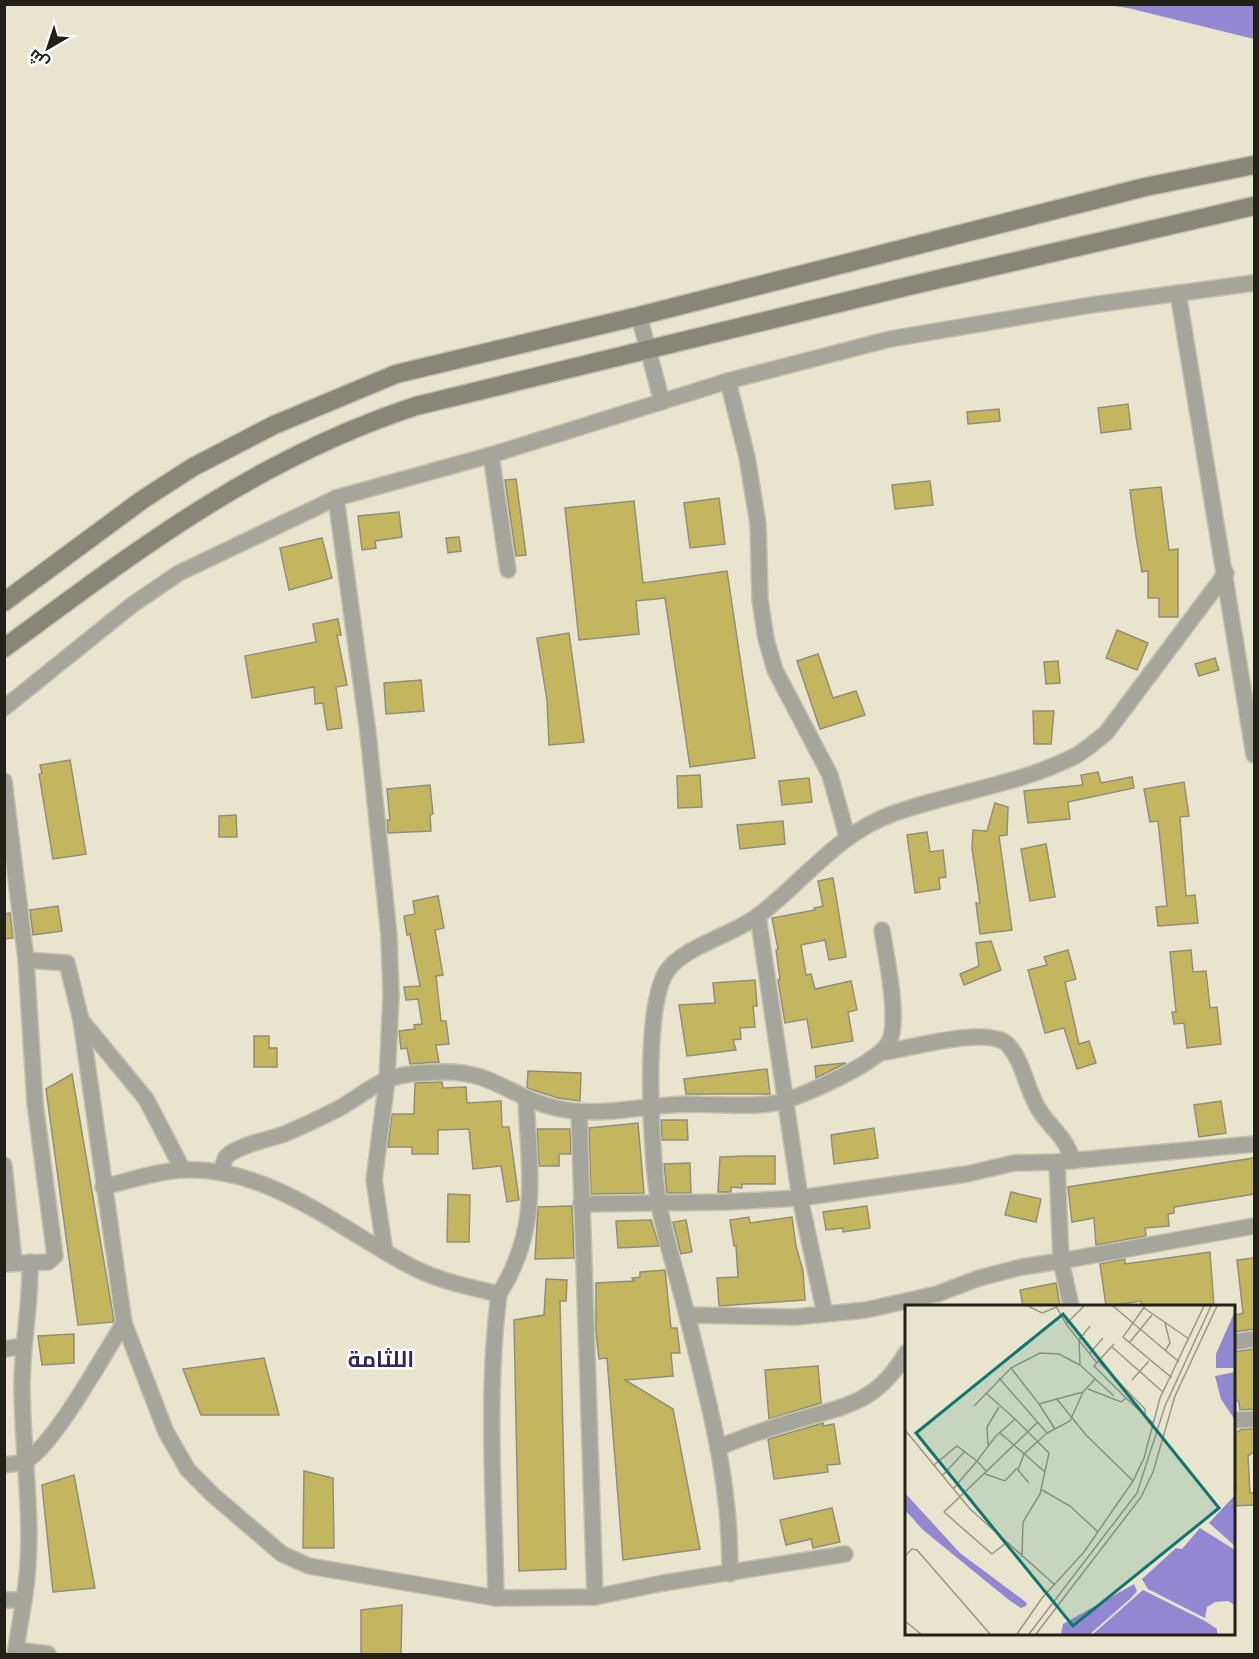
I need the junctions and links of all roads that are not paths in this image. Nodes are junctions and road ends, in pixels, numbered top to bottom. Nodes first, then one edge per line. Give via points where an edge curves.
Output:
1 (1254, 165) edge
2 (1254, 206) edge
3 (1254, 282) edge
4 (1178, 293) junction
5 (639, 316) junction
6 (650, 350) junction
7 (728, 381) junction
8 (662, 402) junction
9 (491, 455) junction
10 (336, 498) junction
11 (508, 570) dead end
12 (1226, 573) junction
13 (4, 602) edge
14 (4, 648) edge
15 (4, 708) edge
16 (1251, 713) edge
17 (1254, 754) edge
18 (5, 784) edge
19 (847, 836) junction
20 (758, 916) junction
21 (882, 930) dead end
22 (26, 960) junction
23 (81, 1020) junction
24 (880, 1053) junction
25 (387, 1080) junction
26 (526, 1098) junction
27 (785, 1101) junction
28 (652, 1106) junction
29 (579, 1112) junction
30 (1254, 1144) edge
31 (1073, 1161) junction
32 (1057, 1162) junction
33 (4, 1165) edge
34 (183, 1170) junction
35 (222, 1173) junction
36 (103, 1187) junction
37 (800, 1198) junction
38 (659, 1203) junction
39 (581, 1204) junction
40 (1254, 1226) edge
41 (385, 1252) junction
42 (1061, 1261) junction
43 (16, 1263) edge
44 (499, 1294) junction
45 (934, 1300) edge
46 (1071, 1305) edge
47 (825, 1314) junction
48 (687, 1315) junction
49 (124, 1323) junction
50 (1254, 1339) edge
51 (1235, 1342) edge
52 (23, 1346) junction
53 (4, 1349) edge
54 (905, 1354) edge
55 (1254, 1419) edge
56 (1235, 1420) edge
57 (720, 1447) junction
58 (26, 1462) junction
59 (4, 1465) edge
60 (846, 1554) dead end
61 (730, 1574) junction
62 (595, 1597) junction
63 (496, 1598) junction
64 (4, 1600) edge
65 (24, 1600) junction
66 (16, 1652) edge
67 (48, 1654) edge

1 - 5 main road via 1145,187
2 - 6 main road
3 - 4 street
4 - 7 street via 890,339
4 - 12 street
5 - 6 street
5 - 13 main road via 396,374 274,425 193,467
6 - 8 street
6 - 14 main road via 416,406 363,423 299,451 181,520
7 - 8 street
7 - 19 street via 758,524 759,600 766,639 775,670 830,775
8 - 9 street
9 - 10 street
9 - 11 street
10 - 15 street via 179,573 132,604
10 - 25 street via 368,733 388,936 391,996
12 - 16 street
12 - 19 street via 1106,733 1080,753 1052,767 894,813
16 - 17 street
18 - 22 street
19 - 20 street
20 - 27 street
20 - 28 street via 681,958 666,972 651,1027
21 - 24 street via 893,1029
22 - 23 street via 67,963
22 - 43 street via 35,1104 54,1256 48,1262
23 - 34 street via 146,1099
23 - 36 street
24 - 27 street
24 - 31 street via 955,1040 1001,1038 1010,1046 1024,1073 1038,1110 1061,1134
25 - 26 street via 433,1072 480,1075
25 - 35 street via 325,1115 232,1153 224,1161
25 - 41 street via 374,1180
26 - 29 street
26 - 44 street via 530,1211 525,1242
27 - 28 street
27 - 37 street
28 - 29 street
28 - 38 street
29 - 39 street
30 - 31 street
31 - 32 street
32 - 37 street via 1014,1163 967,1174
32 - 42 street
33 - 43 street
34 - 35 street
34 - 36 street
35 - 41 street via 312,1206
36 - 49 street
37 - 38 street
37 - 47 street
38 - 39 street
38 - 48 street
39 - 62 street
40 - 42 street
41 - 44 street via 450,1283
42 - 45 street via 979,1278
42 - 46 street
43 - 52 street via 29,1310
44 - 63 street via 491,1392
45 - 47 street
47 - 48 street
48 - 57 street
49 - 58 street via 54,1431
49 - 63 street via 166,1432 188,1470 282,1554 309,1566
50 - 51 street
52 - 53 street
52 - 58 street
54 - 57 street via 885,1383 867,1396 831,1412 792,1421
55 - 56 street
57 - 61 street via 726,1484
58 - 59 street
58 - 65 street via 30,1548
60 - 61 street
61 - 62 street via 663,1582
62 - 63 street
64 - 65 street
65 - 66 street
66 - 67 street

